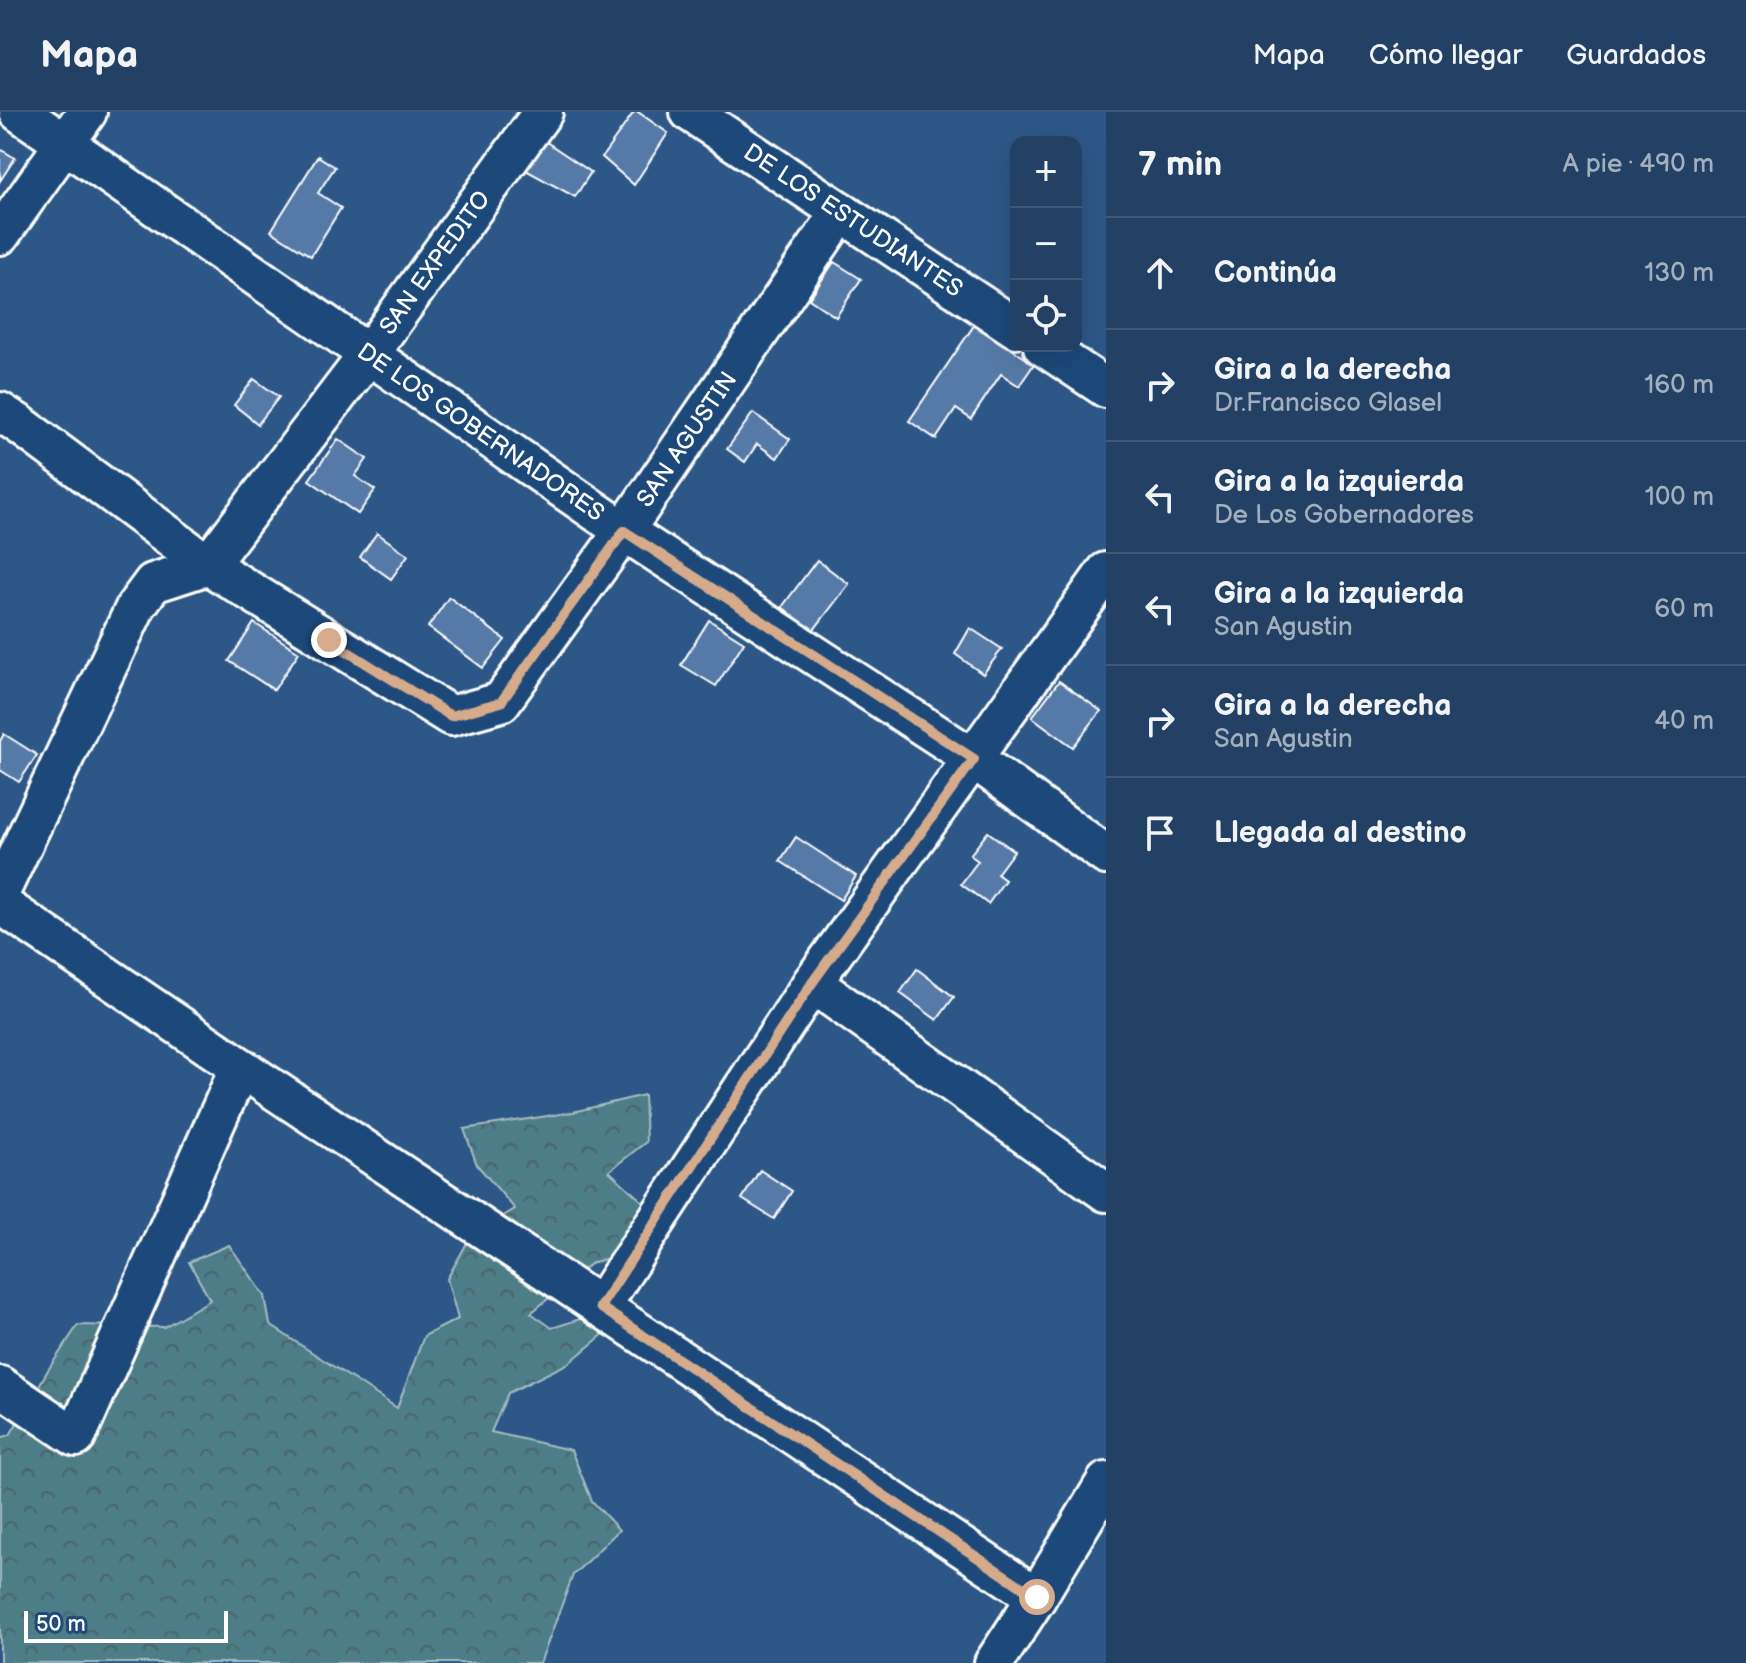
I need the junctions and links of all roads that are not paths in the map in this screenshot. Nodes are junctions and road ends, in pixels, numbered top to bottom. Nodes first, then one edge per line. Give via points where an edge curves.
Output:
1 (19, 112) edge
2 (87, 112) edge
3 (543, 112) edge
4 (690, 112) edge
5 (64, 143) junction
6 (841, 212) junction
7 (0, 235) edge
8 (1010, 324) edge
9 (1052, 352) edge
10 (368, 355) junction
11 (1106, 388) edge
12 (0, 412) edge
13 (624, 531) junction
14 (208, 565) junction
15 (1106, 572) edge
16 (974, 759) junction
17 (1106, 855) edge
18 (0, 892) edge
19 (0, 904) edge
20 (812, 983) junction
21 (240, 1067) junction
22 (1106, 1192) edge
23 (600, 1307) junction
24 (0, 1386) edge
25 (1106, 1482) edge
26 (1037, 1597) junction
27 (994, 1663) edge

1 - 5 street, DE LOS GOBERNADORES
2 - 5 street
3 - 10 street, SAN EXPEDITO
4 - 6 street, DE LOS ESTUDIANTES
5 - 7 street
5 - 10 street, DE LOS GOBERNADORES
6 - 8 street, DE LOS ESTUDIANTES
6 - 13 street, SAN AGUSTIN
9 - 11 street
10 - 13 street, DE LOS GOBERNADORES
10 - 14 street, SAN EXPEDITO
12 - 14 street, SAN AGUSTIN
13 - 14 street, SAN AGUSTIN via 501,702 451,716
13 - 16 street, DE LOS GOBERNADORES
14 - 18 street via 153,583 136,606
15 - 16 street
16 - 17 street, DE LOS GOBERNADORES
16 - 20 street
19 - 21 street
20 - 22 street
20 - 23 street
21 - 23 street
21 - 24 street via 76,1437
23 - 26 street
25 - 26 street
26 - 27 street

